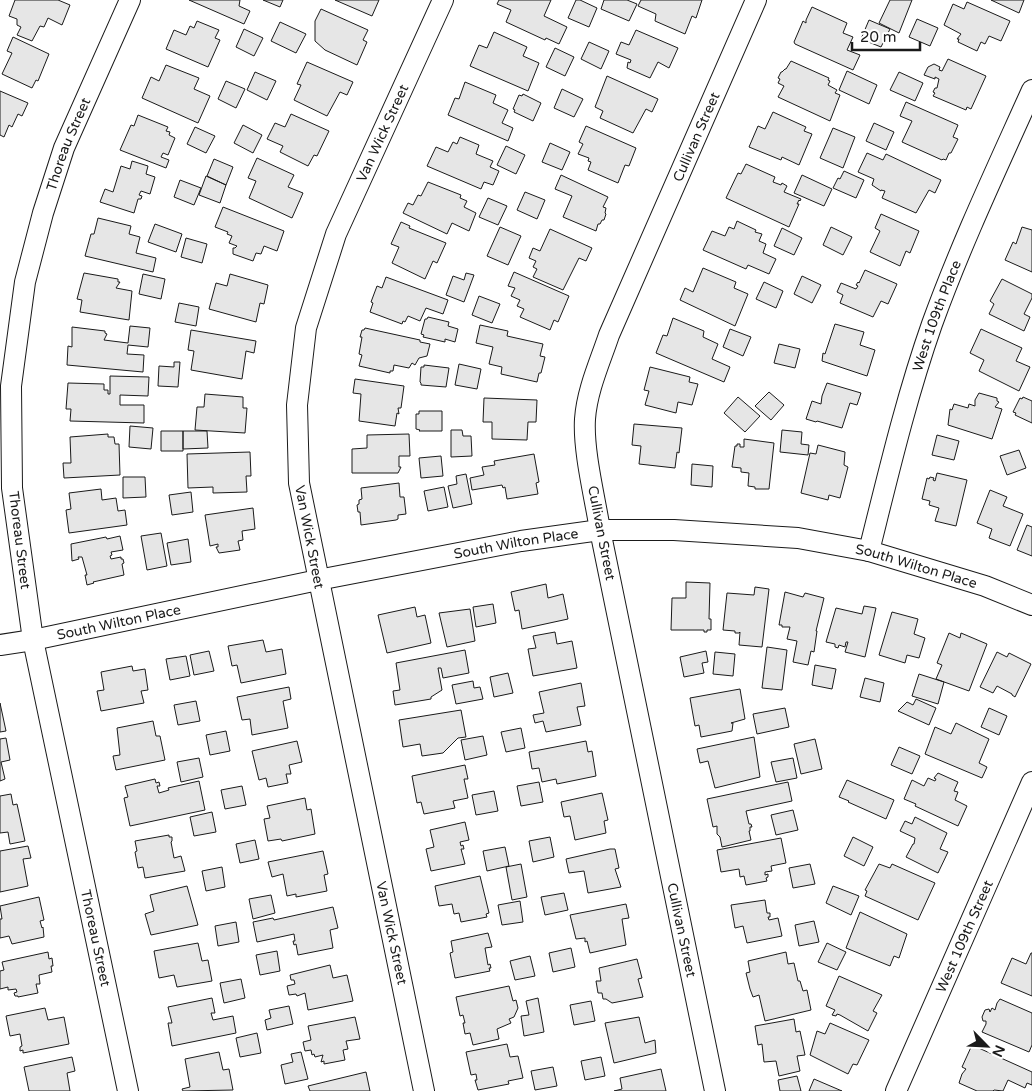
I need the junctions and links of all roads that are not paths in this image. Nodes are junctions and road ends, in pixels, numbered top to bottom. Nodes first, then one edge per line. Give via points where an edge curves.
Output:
1 (130, 0) edge
2 (442, 0) edge
3 (756, 0) edge
4 (1032, 90) edge
5 (600, 530) junction
6 (869, 551) junction
7 (318, 580) junction
8 (1032, 605) edge
9 (33, 640) junction
10 (0, 644) edge
11 (1032, 782) edge
12 (128, 1091) edge
13 (424, 1091) edge
14 (715, 1091) edge
15 (896, 1091) edge

1 - 9 street, Thoreau Street via 64,148 25,282 11,386 12,488
2 - 7 street, Van Wick Street via 336,234 306,328 297,405 299,483
3 - 5 street, Cullivan Street via 609,335 592,383 585,420
4 - 6 street, West 109th Place via 963,245 932,324 906,405
5 - 6 street, South Wilton Place via 674,530 798,538
5 - 7 street, South Wilton Place via 521,541
5 - 14 street, Cullivan Street
6 - 8 street, South Wilton Place via 985,586
7 - 9 street, South Wilton Place
7 - 13 street, Van Wick Street
9 - 10 street, South Wilton Place
9 - 12 street, Thoreau Street
11 - 15 street, West 109th Street

